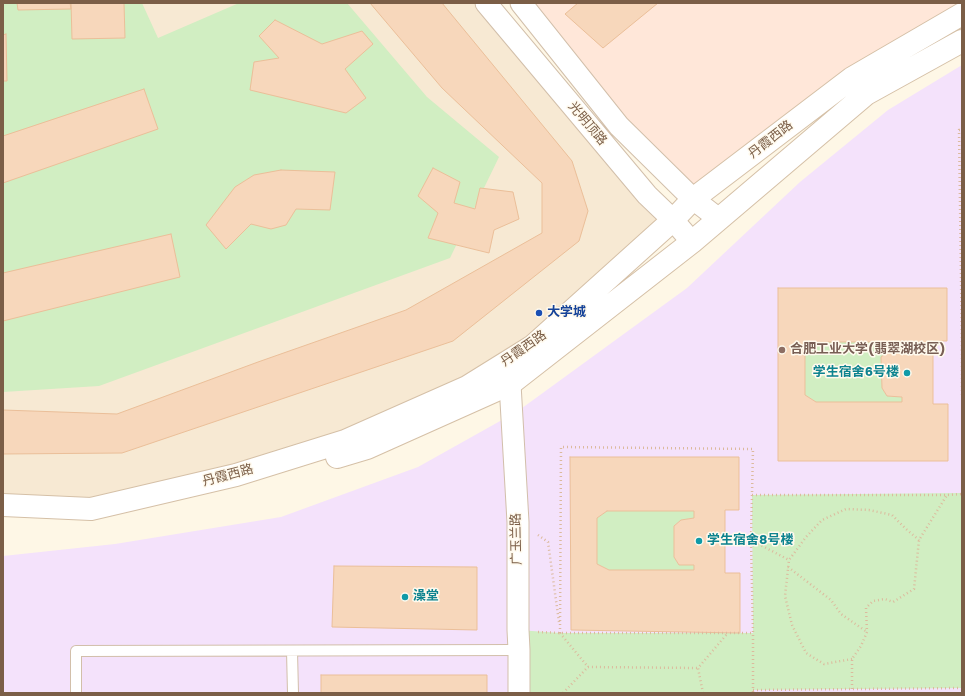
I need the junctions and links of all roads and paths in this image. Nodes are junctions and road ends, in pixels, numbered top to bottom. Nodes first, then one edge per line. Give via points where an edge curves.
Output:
1 (486, 3) edge
2 (521, 3) edge
3 (962, 14) edge
4 (962, 41) edge
5 (962, 130) edge
6 (693, 200) junction
7 (719, 219) junction
8 (673, 220) junction
9 (692, 242) junction
10 (962, 350) edge
11 (510, 384) junction
12 (962, 398) edge
13 (962, 494) edge
14 (752, 495) junction
15 (947, 495) junction
16 (3, 504) edge
17 (3, 518) edge
18 (518, 522) junction
19 (751, 540) junction
20 (919, 540) junction
21 (789, 560) junction
22 (788, 566) junction
23 (867, 632) junction
24 (560, 633) junction
25 (727, 634) junction
26 (753, 634) junction
27 (518, 640) junction
28 (292, 651) junction
29 (852, 659) junction
30 (588, 667) junction
31 (698, 668) junction
32 (962, 688) edge
33 (852, 689) junction
34 (753, 691) edge
35 (76, 693) edge
36 (292, 693) edge
37 (519, 693) edge
38 (563, 693) edge
39 (703, 693) edge

1 - 8 street, 光明顶路 via 646,195
2 - 6 street, 光明顶路 via 619,126
3 - 6 main road, 丹霞西路 via 852,78
4 - 7 main road, 丹霞西路 via 866,94
5 - 10 path via 959,130
6 - 7 street, 光明顶路
6 - 8 main road, 丹霞西路
7 - 9 main road, 丹霞西路
8 - 9 street, 光明顶路
8 - 16 main road, 丹霞西路 via 533,346 467,387 345,441 236,475 91,509
9 - 11 main road, 丹霞西路
10 - 12 path
11 - 17 main road, 丹霞西路 via 367,448 249,485 106,521
11 - 18 street, 广玉兰路
13 - 15 path
14 - 15 path
14 - 19 path
14 - 24 path via 753,449 561,447
15 - 20 path
18 - 24 path via 548,542
18 - 27 street, 广玉兰路
19 - 21 path
19 - 26 path
20 - 21 path via 892,515 846,509 822,520
20 - 23 path via 914,589 893,602 885,599 872,601 866,608
21 - 22 path
22 - 23 path via 832,600 841,614
22 - 29 path via 785,596 792,625 806,653 824,664
23 - 29 path
24 - 25 path
24 - 27 path
24 - 30 path
25 - 26 path
25 - 31 path
26 - 34 path
27 - 28 lane
27 - 37 street, 广玉兰路
28 - 35 lane via 76,651
28 - 36 lane
29 - 33 path
30 - 31 path
30 - 38 path
31 - 39 path
32 - 33 path
33 - 34 path

